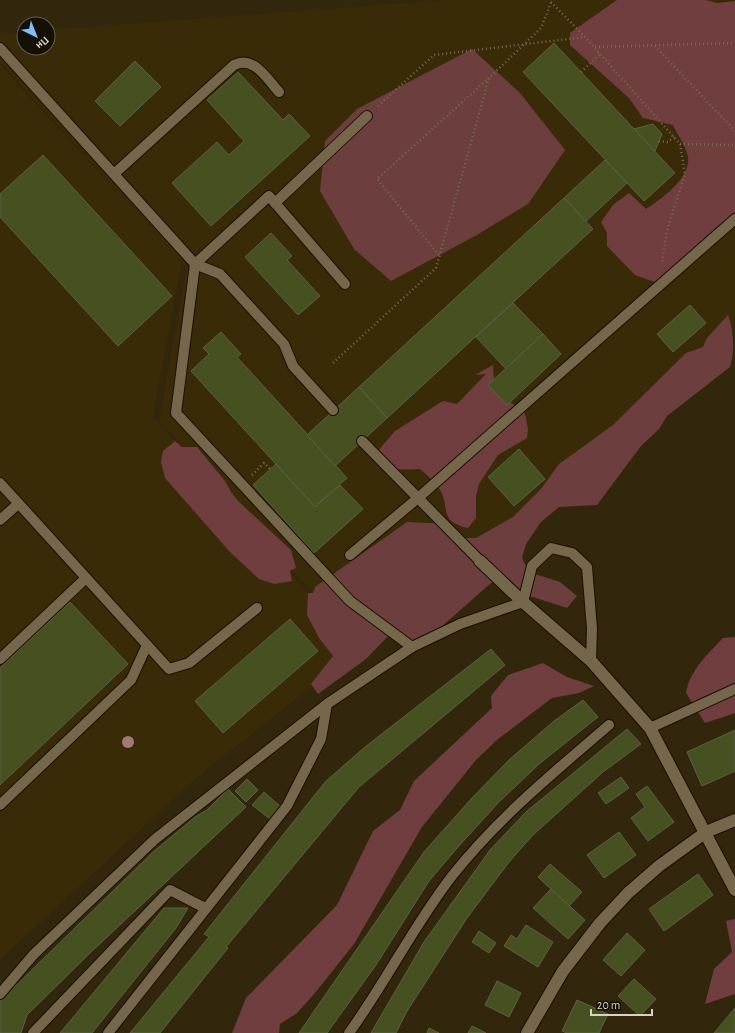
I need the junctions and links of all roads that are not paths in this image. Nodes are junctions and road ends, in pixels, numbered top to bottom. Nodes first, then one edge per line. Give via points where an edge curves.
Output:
1 (0, 48) edge
2 (279, 92) dead end
3 (367, 116) road end
4 (114, 174) junction
5 (275, 203) junction
6 (735, 219) edge
7 (195, 264) junction
8 (345, 284) dead end
9 (333, 410) dead end
10 (362, 441) dead end
11 (0, 483) edge
12 (418, 498) junction
13 (18, 504) junction
14 (0, 520) edge
15 (350, 554) dead end
16 (480, 561) joint
17 (86, 578) junction
18 (523, 602) junction
19 (257, 608) dead end
20 (147, 645) junction
21 (412, 647) junction
22 (0, 659) edge
23 (591, 661) junction
24 (735, 689) edge
25 (327, 704) junction
26 (609, 725) dead end
27 (650, 728) junction
28 (0, 805) edge
29 (735, 820) edge
30 (706, 832) junction
31 (735, 890) edge
32 (205, 908) junction
33 (0, 994) edge
34 (33, 1033) edge
35 (108, 1033) edge
36 (350, 1033) edge
37 (527, 1033) edge

1 - 4 lane
2 - 4 lane via 255,66 241,61
3 - 5 lane
4 - 7 lane
5 - 7 lane via 269,196
5 - 8 lane
6 - 12 lane
7 - 9 lane via 220,274 284,344 293,366
7 - 21 lane via 176,412 350,601
10 - 12 lane
11 - 13 lane
12 - 15 lane
12 - 16 lane
13 - 14 lane
13 - 17 lane
16 - 18 street
17 - 20 lane
17 - 22 lane
18 - 21 lane via 460,624
18 - 23 street
18 - 23 lane via 532,566 537,561 551,548 572,553 587,567 592,629
19 - 20 lane via 190,663 169,669
20 - 28 lane via 131,680
21 - 25 lane
23 - 27 street
24 - 27 lane
25 - 32 lane via 321,739 287,806
25 - 33 lane via 154,840 34,954
26 - 36 lane via 517,804 483,840 452,877 403,948
27 - 30 street
29 - 30 street
30 - 31 street
30 - 37 street via 628,892 600,923 563,972
32 - 34 lane via 170,890
32 - 35 lane

